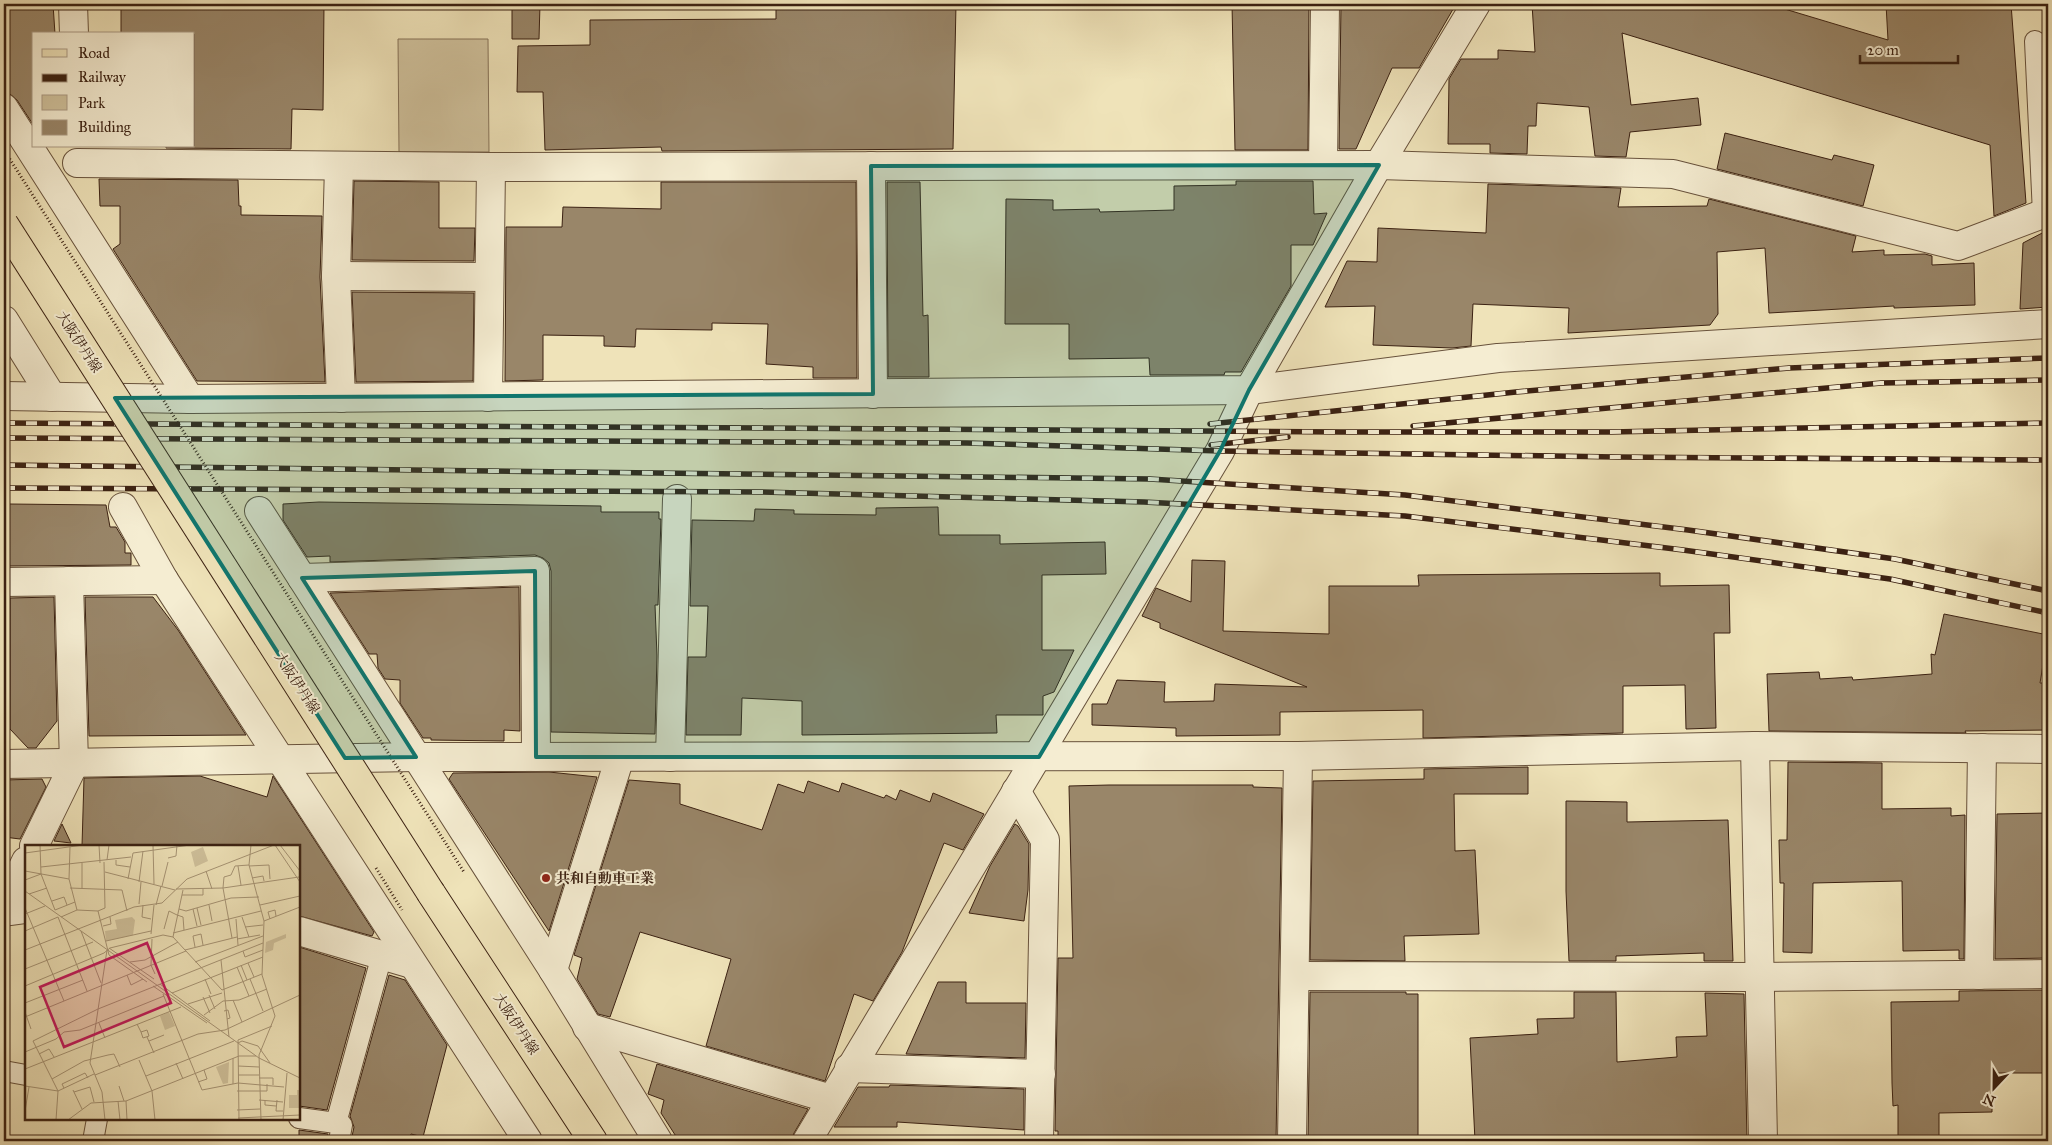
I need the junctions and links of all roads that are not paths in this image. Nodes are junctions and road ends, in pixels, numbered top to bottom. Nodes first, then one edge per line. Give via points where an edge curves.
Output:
1 (73, 4) edge
2 (1325, 4) edge
3 (1476, 4) edge
4 (74, 32) edge
5 (2035, 41) dead end
6 (4, 108) edge
7 (77, 155) edge
8 (1323, 165) junction
9 (1379, 165) junction
10 (339, 166) junction
11 (871, 166) junction
12 (490, 167) junction
13 (67, 207) junction
14 (2046, 213) edge
15 (4, 224) edge
16 (336, 276) junction
17 (489, 277) junction
18 (4, 320) edge
19 (2048, 324) edge
20 (1248, 390) junction
21 (874, 394) junction
22 (4, 396) edge
23 (52, 397) junction
24 (488, 397) junction
25 (341, 398) junction
26 (190, 399) junction
27 (677, 499) dead end
28 (123, 507) dead end
29 (259, 511) dead end
30 (302, 578) junction
31 (164, 580) junction
32 (69, 581) junction
33 (4, 582) edge
34 (1755, 746) junction
35 (1982, 748) junction
36 (2048, 749) edge
37 (1298, 756) junction
38 (416, 757) junction
39 (536, 757) junction
40 (620, 757) junction
41 (670, 757) junction
42 (1039, 757) junction
43 (279, 760) junction
44 (4, 764) edge
45 (74, 764) junction
46 (1016, 791) junction
47 (34, 845) edge
48 (25, 863) edge
49 (4, 906) edge
50 (25, 909) edge
51 (4, 912) edge
52 (300, 931) edge
53 (382, 955) junction
54 (412, 964) junction
55 (553, 970) junction
56 (2048, 974) edge
57 (1979, 975) junction
58 (1295, 976) junction
59 (1759, 977) junction
60 (587, 1027) junction
61 (849, 1068) junction
62 (4, 1072) edge
63 (1041, 1074) junction
64 (25, 1076) edge
65 (830, 1100) junction
66 (300, 1118) edge
67 (97, 1120) edge
68 (337, 1120) junction
69 (93, 1141) edge
70 (339, 1141) edge
71 (528, 1141) edge
72 (593, 1141) edge
73 (658, 1141) edge
74 (807, 1141) edge
75 (1039, 1141) edge
76 (1292, 1141) edge
77 (1763, 1141) edge

1 - 4 street
2 - 8 street
3 - 9 street
5 - 14 lane
6 - 13 street
7 - 10 street
7 - 13 street
8 - 9 street
8 - 11 street
9 - 14 street via 1673,174 1958,246
9 - 20 street
10 - 12 street
10 - 16 street
11 - 12 street
11 - 21 street
12 - 17 street
13 - 26 street
15 - 72 main road, 大阪伊丹線, bridge
16 - 17 street
16 - 25 street
17 - 24 street
18 - 23 street
19 - 20 street via 1498,358
20 - 21 street
20 - 42 street via 1220,451
21 - 24 street
22 - 23 street
23 - 26 street
24 - 25 street
25 - 26 street
27 - 41 street
28 - 31 street
29 - 30 street
30 - 38 street
30 - 39 street via 535,571
31 - 32 street
31 - 43 street
32 - 33 street
32 - 45 street
34 - 35 street
34 - 37 street
34 - 59 street
35 - 36 street
35 - 57 street
37 - 42 street
37 - 58 street
38 - 39 street
38 - 43 street
38 - 55 street
39 - 40 street
40 - 41 street
40 - 55 street
41 - 42 street
42 - 46 street
43 - 45 street
43 - 54 street
44 - 45 street
45 - 47 street
46 - 61 street
46 - 63 street via 1045,840
48 - 49 street
50 - 51 street
52 - 53 street
53 - 54 street
53 - 68 lane
54 - 71 street
55 - 60 street
56 - 57 street
57 - 59 street
58 - 59 street
58 - 76 street
59 - 77 street
60 - 65 street
60 - 73 street
61 - 63 street
61 - 65 street
62 - 64 lane
63 - 75 street
65 - 74 street
66 - 68 lane via 336,1123
67 - 69 lane
68 - 70 lane via 342,1125

